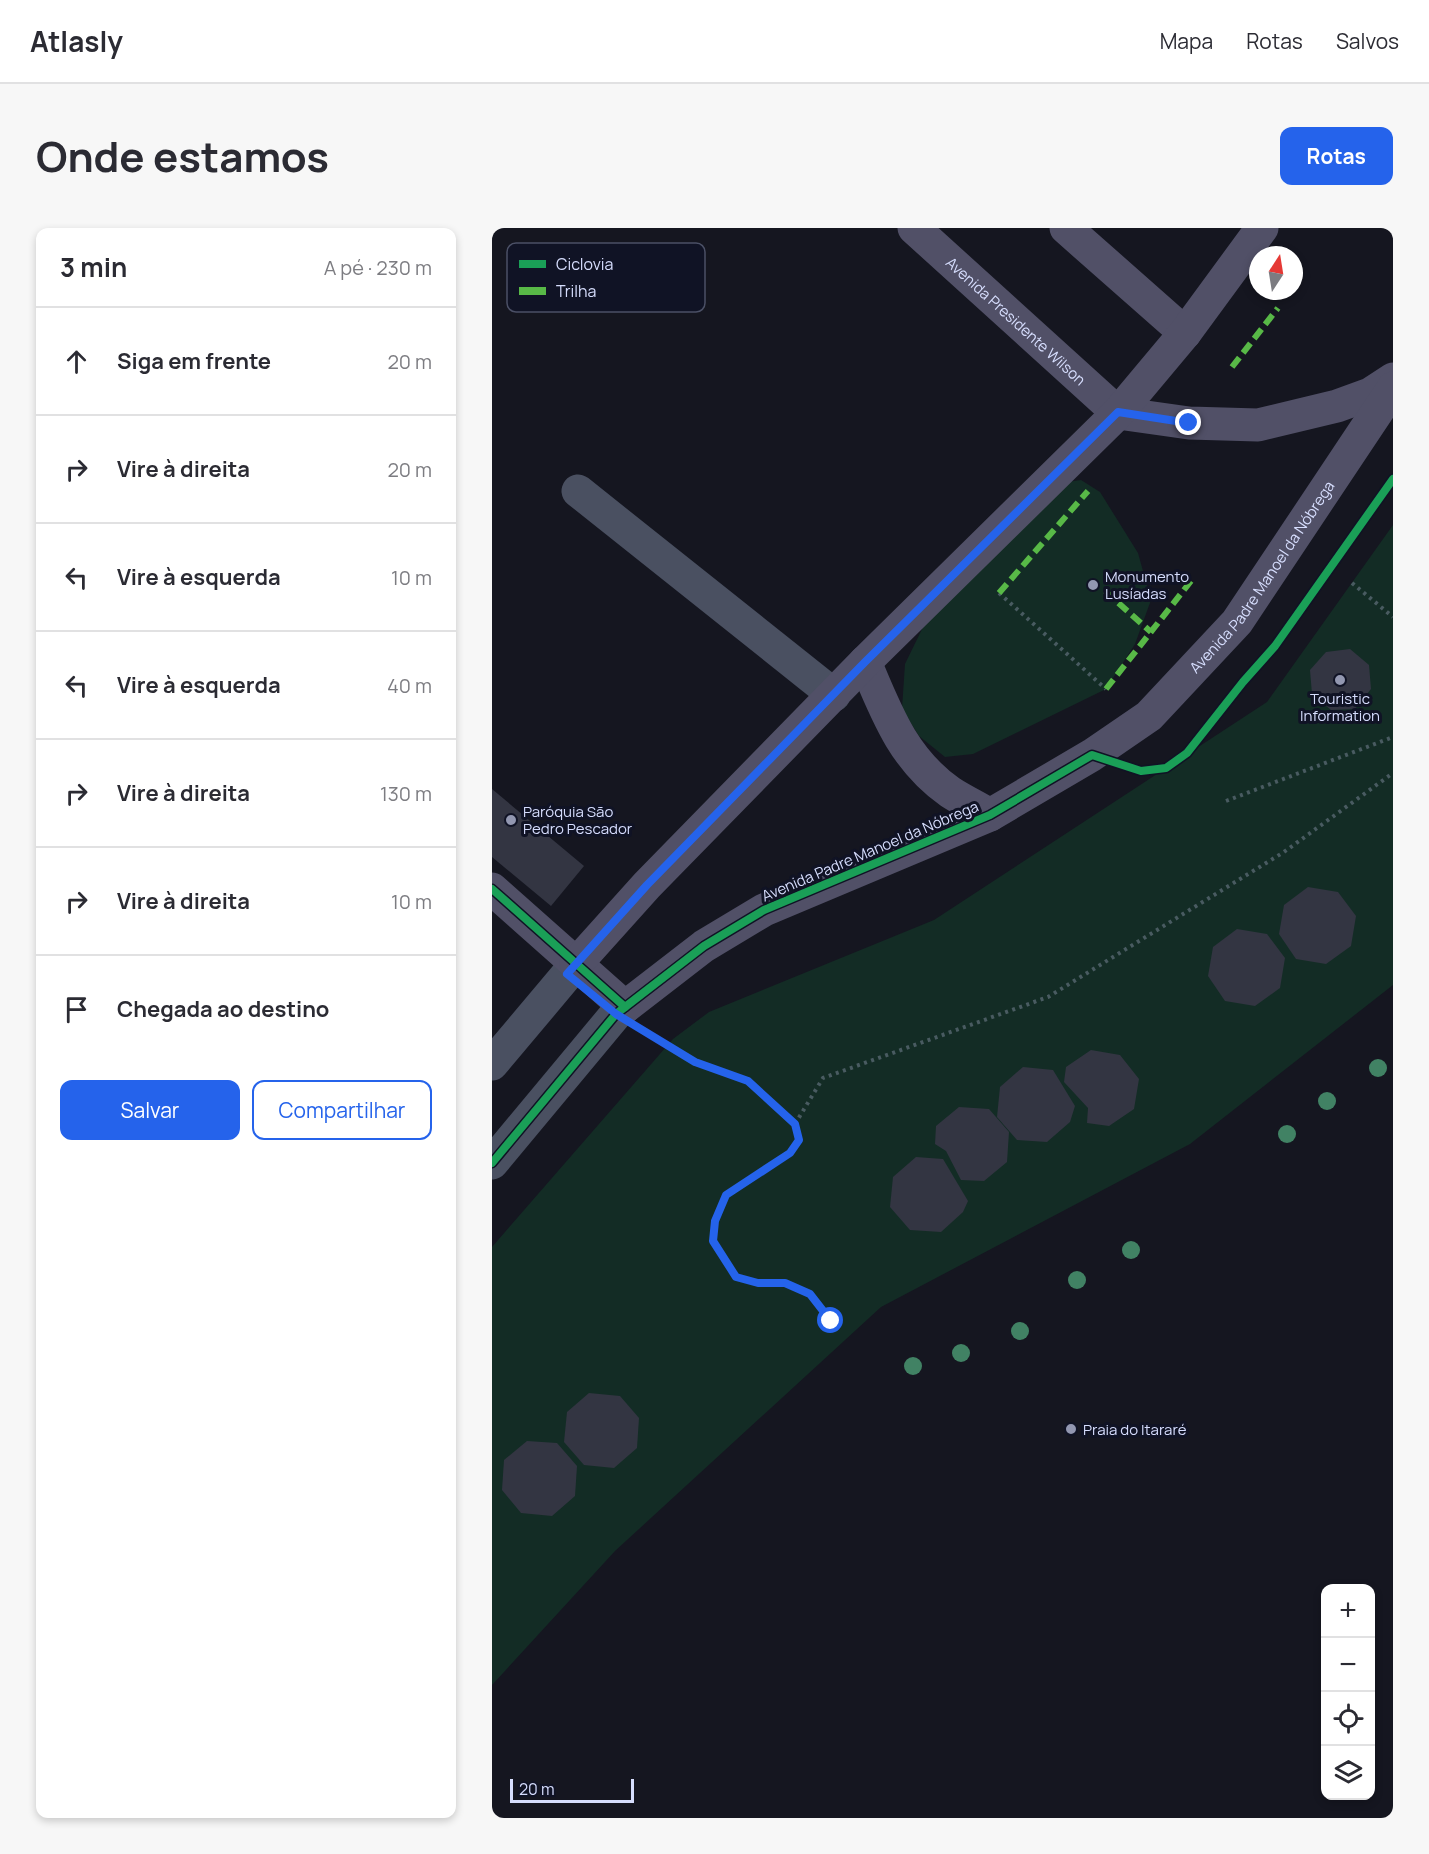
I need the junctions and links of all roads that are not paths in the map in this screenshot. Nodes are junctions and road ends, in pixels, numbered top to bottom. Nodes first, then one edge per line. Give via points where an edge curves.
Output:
1 (914, 228) edge
2 (1066, 228) edge
3 (1262, 228) edge
4 (1185, 333) junction
5 (1393, 379) edge
6 (1393, 388) edge
7 (1118, 412) junction
8 (578, 491) dead end
9 (865, 662) junction
10 (834, 695) junction
11 (990, 815) junction
12 (492, 889) edge
13 (576, 964) junction
14 (620, 1011) junction
15 (492, 1064) edge
16 (492, 1163) edge

1 - 7 main road, Avenida Presidente Wilson
2 - 4 main road
3 - 4 main road
4 - 7 main road
5 - 7 main road via 1370,394 1337,406 1258,425 1189,423
6 - 11 main road, Avenida Padre Manoel da Nóbrega via 1237,622 1189,675 1149,716
7 - 9 main road
8 - 10 street
9 - 10 main road
9 - 11 main road via 892,726 913,758 949,791
10 - 13 main road via 647,885
11 - 14 main road, Avenida Padre Manoel da Nóbrega via 764,910 704,946
12 - 13 main road
13 - 14 main road
13 - 15 street
14 - 16 street, Avenida Padre Manoel da Nóbrega

